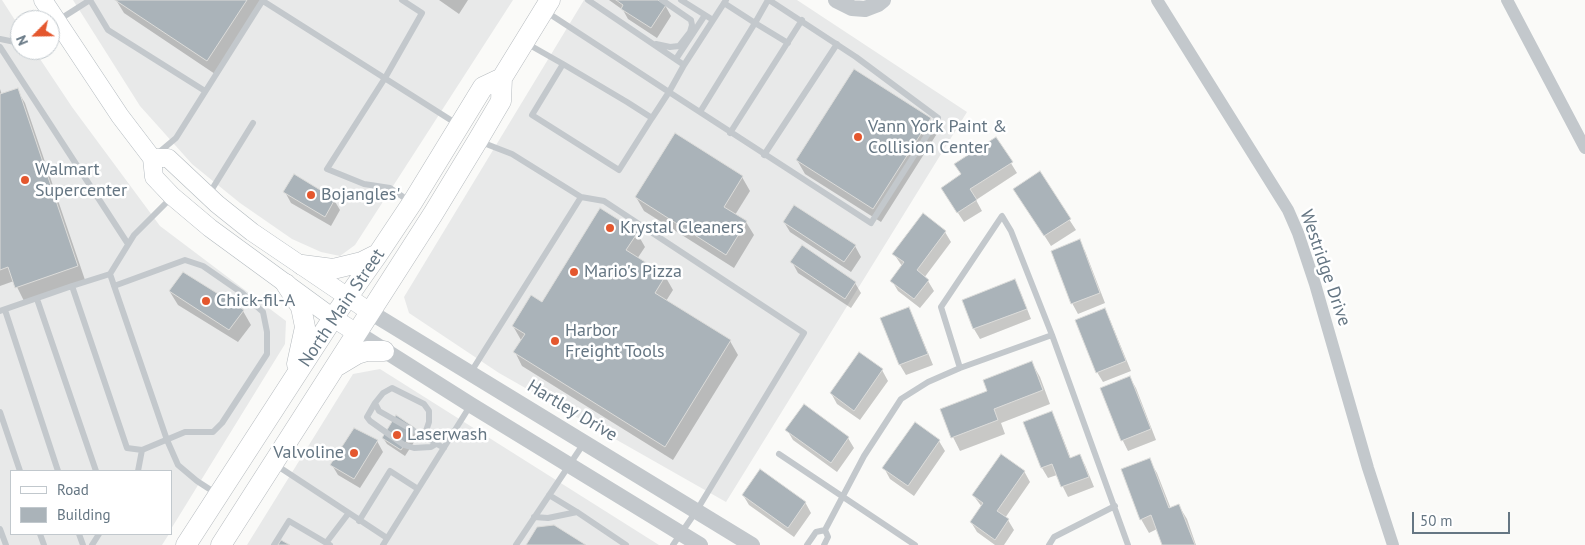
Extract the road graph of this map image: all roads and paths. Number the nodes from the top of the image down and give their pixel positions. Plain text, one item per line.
1 (90, 0) edge
2 (402, 0) edge
3 (588, 0) edge
4 (662, 0) edge
5 (681, 0) edge
6 (769, 0) edge
7 (883, 0) edge
8 (1157, 0) edge
9 (1507, 0) edge
10 (263, 1) edge
11 (725, 1) edge
12 (841, 3) edge
13 (547, 5) edge
14 (705, 15) junction
15 (60, 19) edge
16 (713, 20) junction
17 (802, 20) junction
18 (755, 23) junction
19 (60, 34) edge
20 (525, 42) junction
21 (650, 42) junction
22 (788, 44) junction
23 (837, 44) junction
24 (0, 47) edge
25 (676, 59) junction
26 (563, 64) junction
27 (684, 65) junction
28 (385, 78) junction
29 (502, 78) junction
30 (205, 91) junction
31 (669, 92) junction
32 (700, 112) junction
33 (652, 118) junction
34 (463, 121) junction
35 (253, 123) dead end
36 (730, 132) junction
37 (478, 140) junction
38 (1585, 148) edge
39 (764, 155) junction
40 (152, 158) junction
41 (208, 195) junction
42 (172, 196) junction
43 (581, 197) junction
44 (412, 202) junction
45 (128, 244) junction
46 (378, 254) junction
47 (302, 265) junction
48 (110, 274) junction
49 (286, 284) junction
50 (72, 286) junction
51 (114, 286) junction
52 (349, 297) junction
53 (37, 299) junction
54 (2, 311) edge
55 (370, 312) junction
56 (333, 318) junction
57 (357, 333) junction
58 (1052, 335) junction
59 (384, 351) junction
60 (335, 367) junction
61 (960, 368) junction
62 (470, 374) junction
63 (292, 380) junction
64 (375, 403) junction
65 (471, 405) junction
66 (0, 412) edge
67 (424, 437) junction
68 (167, 440) junction
69 (585, 442) junction
70 (436, 444) junction
71 (444, 448) junction
72 (142, 450) junction
73 (779, 454) dead end
74 (273, 463) junction
75 (569, 465) junction
76 (20, 470) edge
77 (58, 470) edge
78 (96, 470) edge
79 (138, 470) edge
80 (418, 489) junction
81 (218, 494) junction
82 (549, 495) junction
83 (843, 496) junction
84 (1115, 506) junction
85 (697, 510) junction
86 (577, 512) junction
87 (348, 514) junction
88 (534, 517) junction
89 (359, 521) junction
90 (0, 529) edge
91 (825, 530) junction
92 (387, 538) junction
93 (676, 539) edge
94 (328, 544) edge
95 (6, 545) edge
96 (186, 545) edge
97 (221, 545) edge
98 (274, 545) edge
99 (383, 545) edge
100 (516, 545) edge
101 (626, 545) edge
102 (700, 545) edge
103 (752, 545) edge
104 (807, 545) edge
105 (824, 545) edge
106 (915, 545) edge
107 (1049, 545) edge
108 (1128, 545) edge
109 (1394, 545) edge

1 - 15 lane
1 - 30 lane
2 - 28 lane
3 - 21 lane
4 - 21 lane
5 - 14 lane
6 - 17 lane
6 - 18 lane
7 - 12 street
8 - 109 street, Westridge Drive
9 - 38 street
10 - 28 lane
10 - 30 lane
11 - 16 lane
11 - 18 lane
13 - 20 main road, North Main Street
13 - 31 lane
14 - 16 lane
14 - 25 lane
16 - 27 lane
17 - 22 lane
17 - 23 lane
18 - 22 lane
18 - 32 lane
19 - 40 main road
20 - 26 lane
20 - 29 main road, North Main Street
21 - 25 lane
22 - 36 lane
23 - 39 lane
23 - 39 lane
24 - 45 lane
25 - 27 lane
26 - 33 lane
26 - 33 lane
27 - 31 lane
28 - 34 lane
28 - 44 lane
29 - 34 main road, North Main Street
29 - 37 main road, North Main Street
30 - 40 lane
31 - 32 lane
31 - 33 lane
32 - 36 lane
34 - 37 main road
34 - 44 main road, North Main Street
35 - 41 lane
36 - 39 lane
37 - 43 lane
37 - 55 main road, North Main Street
40 - 41 main road
40 - 42 main road
41 - 47 main road
42 - 45 lane
42 - 49 main road
43 - 62 lane
43 - 85 lane
44 - 46 main road, North Main Street
45 - 48 lane
46 - 47 main road
46 - 52 main road, North Main Street
47 - 52 main road
48 - 50 lane
48 - 51 lane
49 - 56 main road
49 - 63 main road
50 - 53 lane
50 - 72 lane
51 - 68 lane
51 - 68 lane
52 - 55 main road
52 - 56 main road, North Main Street
53 - 54 lane
53 - 78 lane
54 - 77 lane
55 - 57 main road, North Main Street
55 - 62 street, Hartley Drive
56 - 57 main road
56 - 63 main road, North Main Street
57 - 59 street
57 - 60 main road, North Main Street
58 - 61 lane
58 - 61 lane
58 - 84 lane
59 - 60 main road
59 - 65 street
60 - 74 main road, North Main Street
61 - 83 lane
62 - 69 street, Hartley Drive
63 - 81 main road, North Main Street
64 - 67 lane
64 - 67 lane
64 - 70 lane
65 - 71 lane
65 - 75 street
66 - 76 lane
67 - 70 lane
68 - 72 lane
68 - 81 lane
69 - 75 lane
69 - 85 street, Hartley Drive
70 - 71 lane
71 - 80 lane
72 - 79 lane
73 - 83 lane
74 - 87 lane
74 - 97 main road, North Main Street
75 - 82 lane
75 - 93 street
80 - 89 lane
80 - 92 lane
81 - 96 main road, North Main Street
82 - 86 lane
82 - 88 lane
83 - 91 lane
83 - 106 lane
84 - 107 lane
84 - 108 lane
85 - 93 lane
85 - 103 street, Hartley Drive
86 - 88 lane
86 - 101 lane
87 - 89 lane
87 - 94 lane
88 - 100 lane
89 - 92 lane
90 - 95 lane
91 - 104 lane
91 - 105 lane
92 - 99 lane
93 - 102 street
94 - 98 lane

